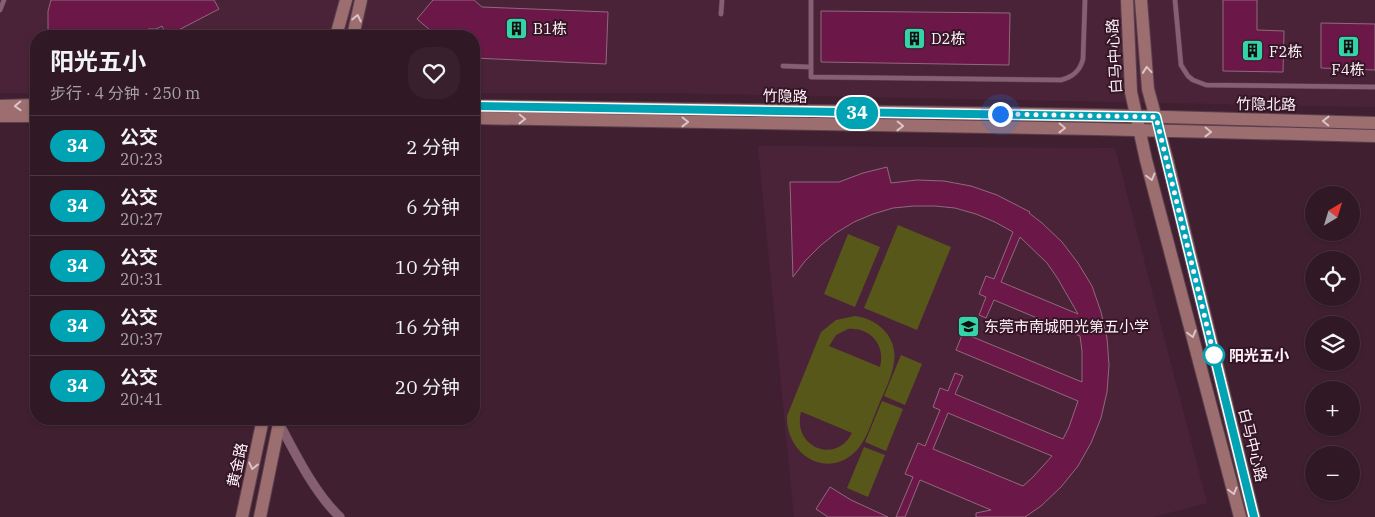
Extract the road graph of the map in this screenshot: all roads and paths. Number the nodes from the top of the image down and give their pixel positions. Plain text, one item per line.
1 (4, 0) edge
2 (346, 0) edge
3 (361, 0) edge
4 (722, 0) edge
5 (811, 0) edge
6 (1084, 0) edge
7 (1127, 0) edge
8 (1141, 0) edge
9 (1175, 0) edge
10 (0, 10) edge
11 (721, 14) dead end
12 (338, 30) edge
13 (354, 30) edge
14 (784, 66) dead end
15 (811, 67) junction
16 (1375, 87) edge
17 (30, 105) edge
18 (0, 106) edge
19 (480, 106) edge
20 (0, 116) edge
21 (30, 116) edge
22 (1136, 117) junction
23 (1156, 117) junction
24 (480, 118) edge
25 (1375, 123) edge
26 (1139, 130) junction
27 (1159, 130) junction
28 (1375, 136) edge
29 (262, 425) edge
30 (279, 425) edge
31 (282, 425) edge
32 (242, 517) edge
33 (260, 517) edge
34 (340, 517) edge
35 (1240, 517) edge
36 (1254, 517) edge

1 - 10 lane
2 - 12 street
13 -> 3 street
4 - 11 lane
5 - 15 lane
6 - 15 lane
7 - 22 street, 白马中心路
23 -> 8 street, 白马中心路
9 - 16 lane
14 - 15 lane
17 -> 18 street
19 - 22 street, 竹隐路
20 - 21 street
22 - 23 street, 竹隐路
22 - 26 street, 白马中心路
25 -> 23 street, 竹隐北路
23 - 27 street, 白马中心路
24 -> 26 street, 竹隐路
26 - 27 street, 竹隐路
26 -> 35 street, 白马中心路
27 -> 28 street, 竹隐北路
27 - 36 street, 白马中心路
29 -> 32 street, 黄金路
30 - 33 street
31 - 34 street

